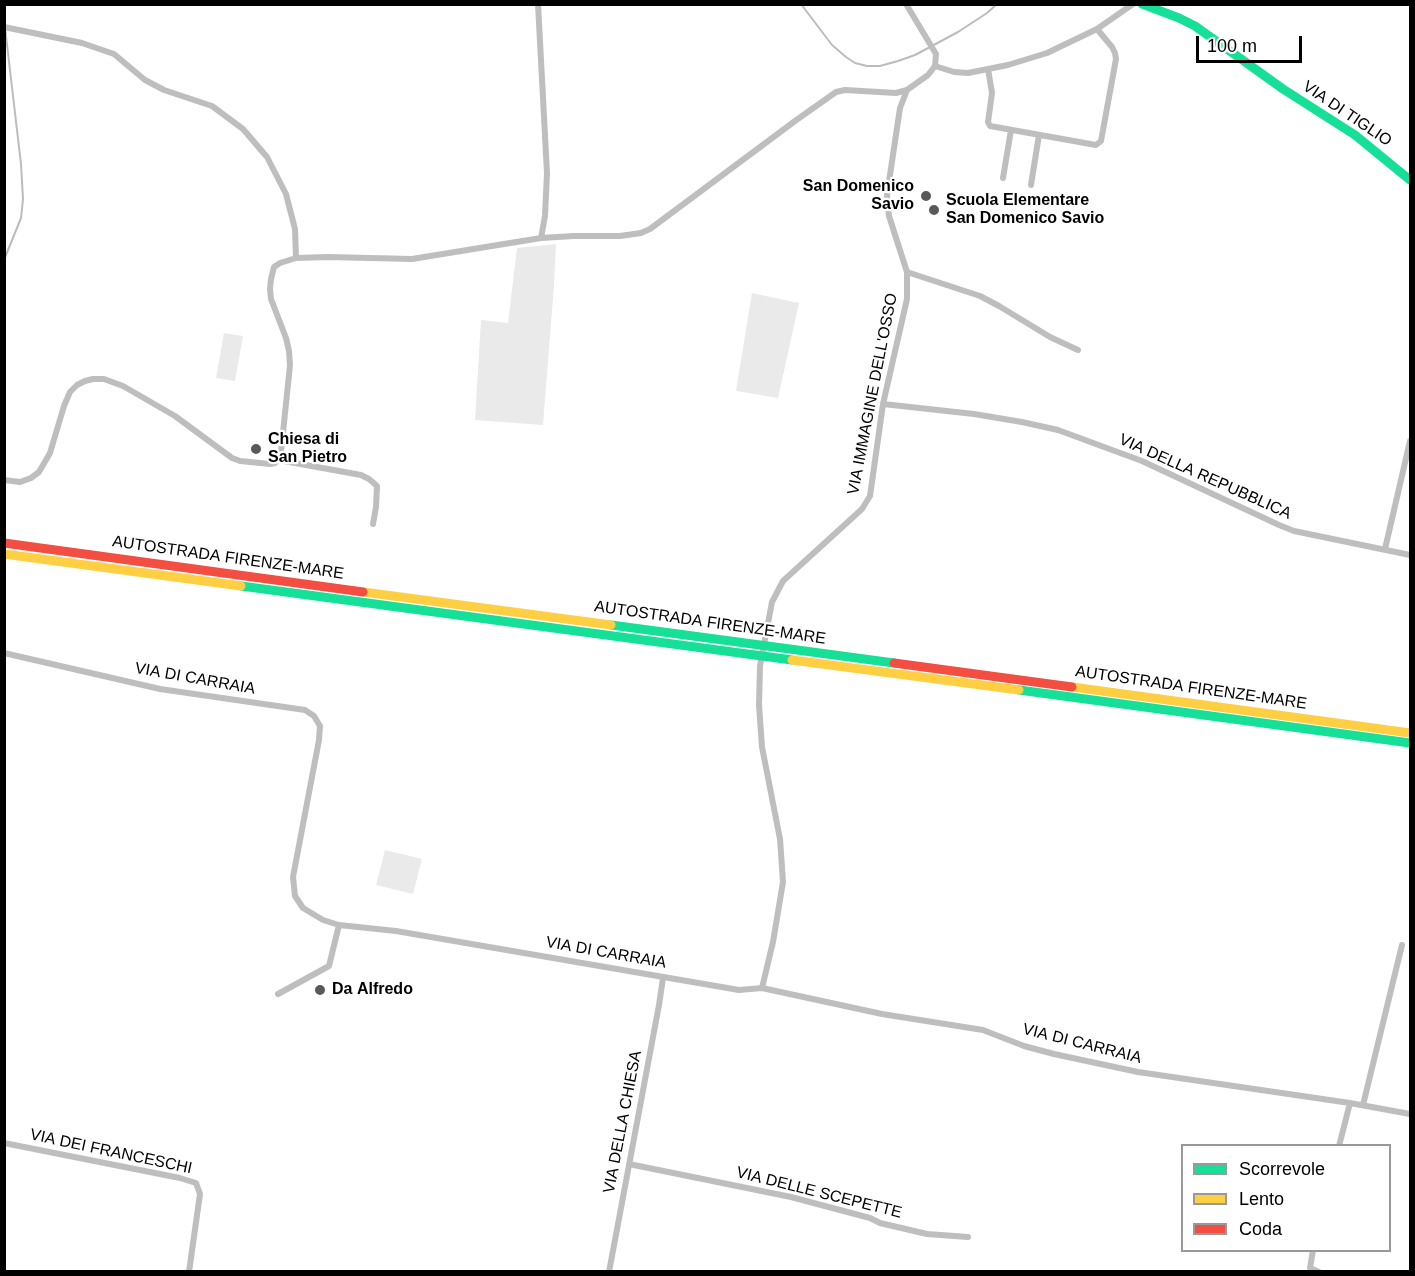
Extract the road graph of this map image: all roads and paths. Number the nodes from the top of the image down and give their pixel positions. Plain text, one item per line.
1 (538, 4) edge
2 (906, 4) edge
3 (1133, 4) edge
4 (1142, 4) edge
5 (4, 27) edge
6 (1097, 29) junction
7 (935, 66) junction
8 (988, 69) junction
9 (907, 90) junction
10 (1011, 130) junction
11 (1039, 135) junction
12 (1003, 178) dead end
13 (1410, 180) edge
14 (1031, 185) dead end
15 (541, 238) junction
16 (296, 258) junction
17 (907, 272) junction
18 (1078, 350) dead end
19 (884, 404) junction
20 (1410, 441) edge
21 (279, 459) junction
22 (4, 480) edge
23 (373, 524) dead end
24 (4, 543) edge
25 (1385, 549) junction
26 (4, 554) edge
27 (1410, 555) edge
28 (4, 653) edge
29 (1410, 733) edge
30 (1410, 743) edge
31 (339, 925) junction
32 (1402, 945) dead end
33 (663, 978) junction
34 (762, 988) junction
35 (278, 994) dead end
36 (1350, 1103) junction
37 (1363, 1105) junction
38 (1410, 1114) edge
39 (4, 1143) edge
40 (1340, 1144) edge
41 (629, 1164) junction
42 (968, 1237) dead end
43 (1313, 1252) edge
44 (189, 1272) edge
45 (609, 1272) edge
46 (1319, 1272) edge

1 - 15 street
2 - 7 street
3 - 6 street
4 - 13 main road, VIA DI TIGLIO
5 - 16 street
6 - 8 street
6 - 11 street
7 - 8 street
7 - 9 street
8 - 10 street
9 - 15 street
9 - 17 street, VIA IMMAGINE DELL'OSSO
10 - 11 street
10 - 12 street
11 - 14 street
15 - 16 street
16 - 21 street
17 - 18 street
17 - 19 street, VIA IMMAGINE DELL'OSSO
19 - 25 street, VIA DELLA REPUBBLICA
19 - 34 street, VIA IMMAGINE DELL'OSSO
20 - 25 street
21 - 22 street
21 - 23 street
24 - 29 main road, AUTOSTRADA FIRENZE-MARE
25 - 27 street, VIA DELLA REPUBBLICA
26 - 30 main road, AUTOSTRADA FIRENZE-MARE
28 - 31 street, VIA DI CARRAIA
31 - 33 street, VIA DI CARRAIA
31 - 35 street
32 - 37 street
33 - 34 street, VIA DI CARRAIA
33 - 41 street, VIA DELLA CHIESA
34 - 36 street, VIA DI CARRAIA
36 - 37 street, VIA DI CARRAIA
36 - 40 street
37 - 38 street, VIA DI CARRAIA
39 - 44 street, VIA DEI FRANCESCHI
41 - 42 street, VIA DELLE SCEPETTE
41 - 45 street, VIA DELLA CHIESA
43 - 46 street

